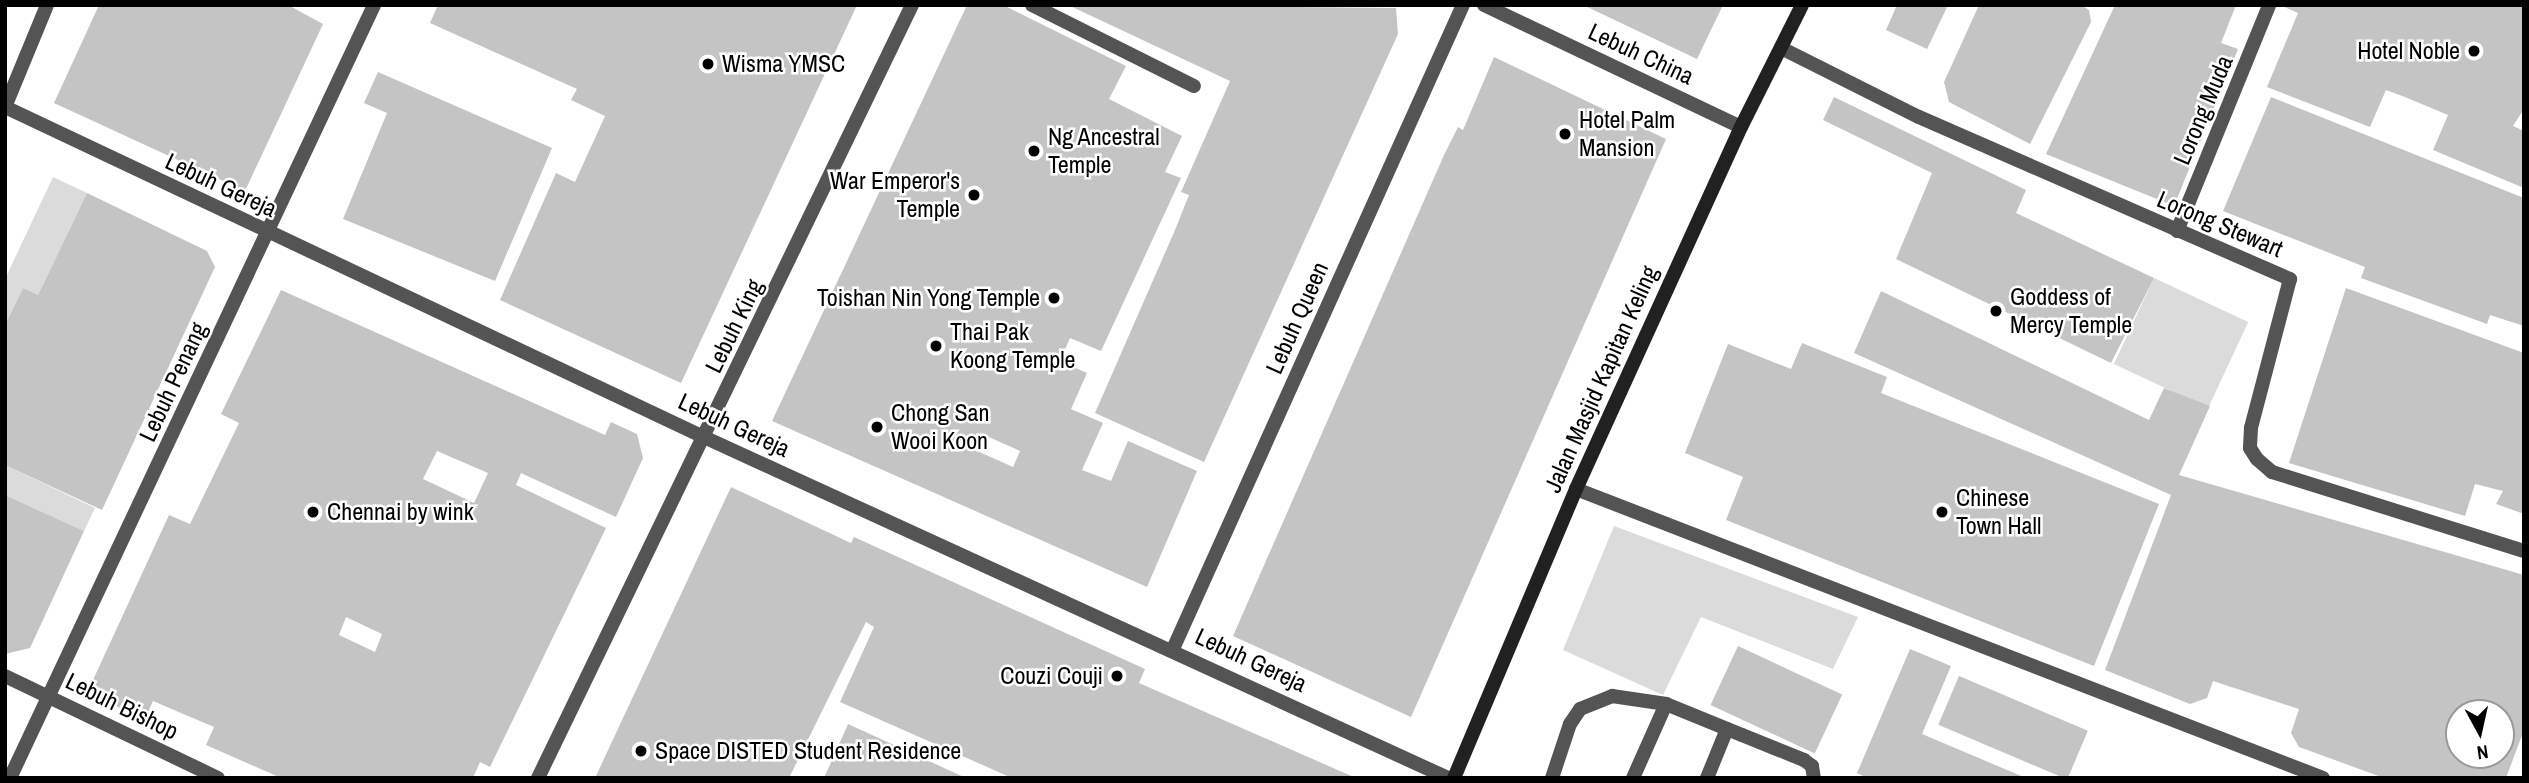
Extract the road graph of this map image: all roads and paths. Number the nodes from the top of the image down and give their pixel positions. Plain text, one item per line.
1 (47, 5) edge
2 (374, 5) edge
3 (912, 5) edge
4 (1031, 5) edge
5 (1462, 5) edge
6 (1484, 5) edge
7 (1802, 5) edge
8 (2269, 5) edge
9 (1781, 48) junction
10 (1194, 86) dead end
11 (5, 107) edge
12 (1741, 127) junction
13 (2177, 231) junction
14 (269, 233) junction
15 (706, 438) junction
16 (1576, 489) junction
17 (2524, 551) edge
18 (1173, 649) junction
19 (5, 676) edge
20 (50, 697) junction
21 (1666, 704) junction
22 (1727, 729) junction
23 (10, 778) edge
24 (218, 778) edge
25 (538, 778) edge
26 (1448, 778) edge
27 (1454, 778) edge
28 (1552, 778) edge
29 (1633, 778) edge
30 (1706, 778) edge
31 (1814, 778) edge
32 (2323, 778) edge

1 - 11 street
2 - 14 street, Lebuh Penang
3 - 15 street, Lebuh King
4 - 10 street
5 - 18 street, Lebuh Queen
6 - 12 street, Lebuh China
7 - 9 main road, Jalan Masjid Kapitan Keling
8 - 13 street, Lorong Muda
9 - 12 main road, Jalan Masjid Kapitan Keling
9 - 13 street, Lorong Stewart
11 - 14 street, Lebuh Gereja
12 - 16 main road, Jalan Masjid Kapitan Keling
13 - 17 street, Lorong Stewart
14 - 15 street, Lebuh Gereja
14 - 20 street, Lebuh Penang
15 - 18 street, Lebuh Gereja
15 - 25 street, Lebuh King
16 - 27 main road, Jalan Masjid Kapitan Keling
16 - 32 street
18 - 26 street, Lebuh Gereja
19 - 20 street, Lebuh Bishop
20 - 23 street, Lebuh Penang
20 - 24 street, Lebuh Bishop
21 - 22 street
21 - 28 street
21 - 29 street
22 - 30 street
22 - 31 street

